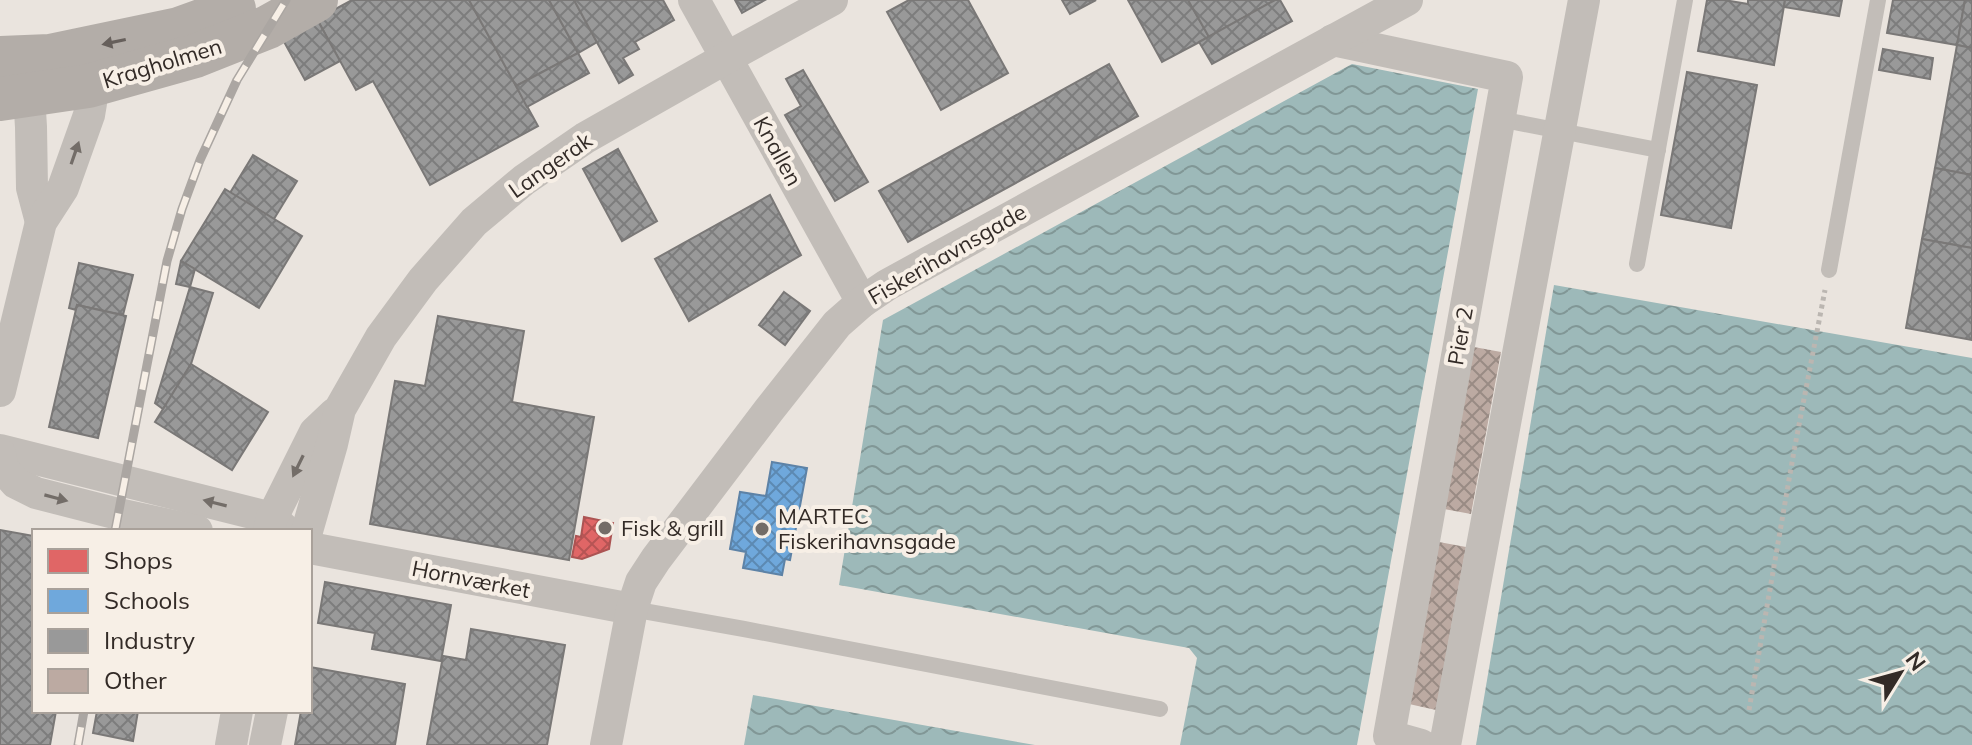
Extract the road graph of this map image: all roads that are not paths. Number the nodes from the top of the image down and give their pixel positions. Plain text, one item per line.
1 (259, 0) edge
2 (316, 0) edge
3 (694, 0) edge
4 (832, 0) edge
5 (1407, 0) edge
6 (1584, 0) edge
7 (1685, 0) edge
8 (1878, 0) edge
9 (1333, 40) junction
10 (50, 56) junction
11 (0, 58) edge
12 (726, 58) junction
13 (88, 86) junction
14 (14, 97) edge
15 (1499, 119) junction
16 (1560, 130) junction
17 (1658, 150) junction
18 (41, 222) junction
19 (1637, 264) dead end
20 (1829, 270) road end
21 (862, 302) junction
22 (0, 391) edge
23 (340, 409) junction
24 (0, 452) edge
25 (276, 527) edge
26 (188, 529) edge
27 (308, 529) edge
28 (312, 548) edge
29 (632, 609) junction
30 (1160, 709) dead end
31 (237, 713) edge
32 (272, 713) edge
33 (231, 745) edge
34 (265, 745) edge
35 (606, 745) edge
36 (1421, 745) edge
37 (1445, 745) edge

1 -> 10 street, Kragholmen
2 - 13 street, Kragholmen
3 - 12 street, Knallen
4 - 12 street, Langerak
5 - 9 street, Fiskerihavnsgade
6 - 16 street
7 - 17 lane
8 - 20 lane
9 - 15 street, Pier 2
9 - 21 street, Fiskerihavnsgade
10 - 11 street, Kragholmen
10 - 13 street
10 - 14 street
12 - 21 street, Knallen
12 - 23 street, Langerak
13 - 14 street, Kragholmen
18 -> 13 street
14 - 18 street
15 - 16 lane
15 - 36 street, Pier 2
16 - 17 lane
16 - 37 street
17 - 19 lane
18 - 22 street
21 - 29 street, Fiskerihavnsgade
23 -> 25 street, Langerak
23 - 27 street, Langerak
25 -> 24 street
24 -> 26 street
28 - 29 street, Hornværket
29 - 30 lane
29 - 35 street, Fiskerihavnsgade
31 - 33 street
32 - 34 street

